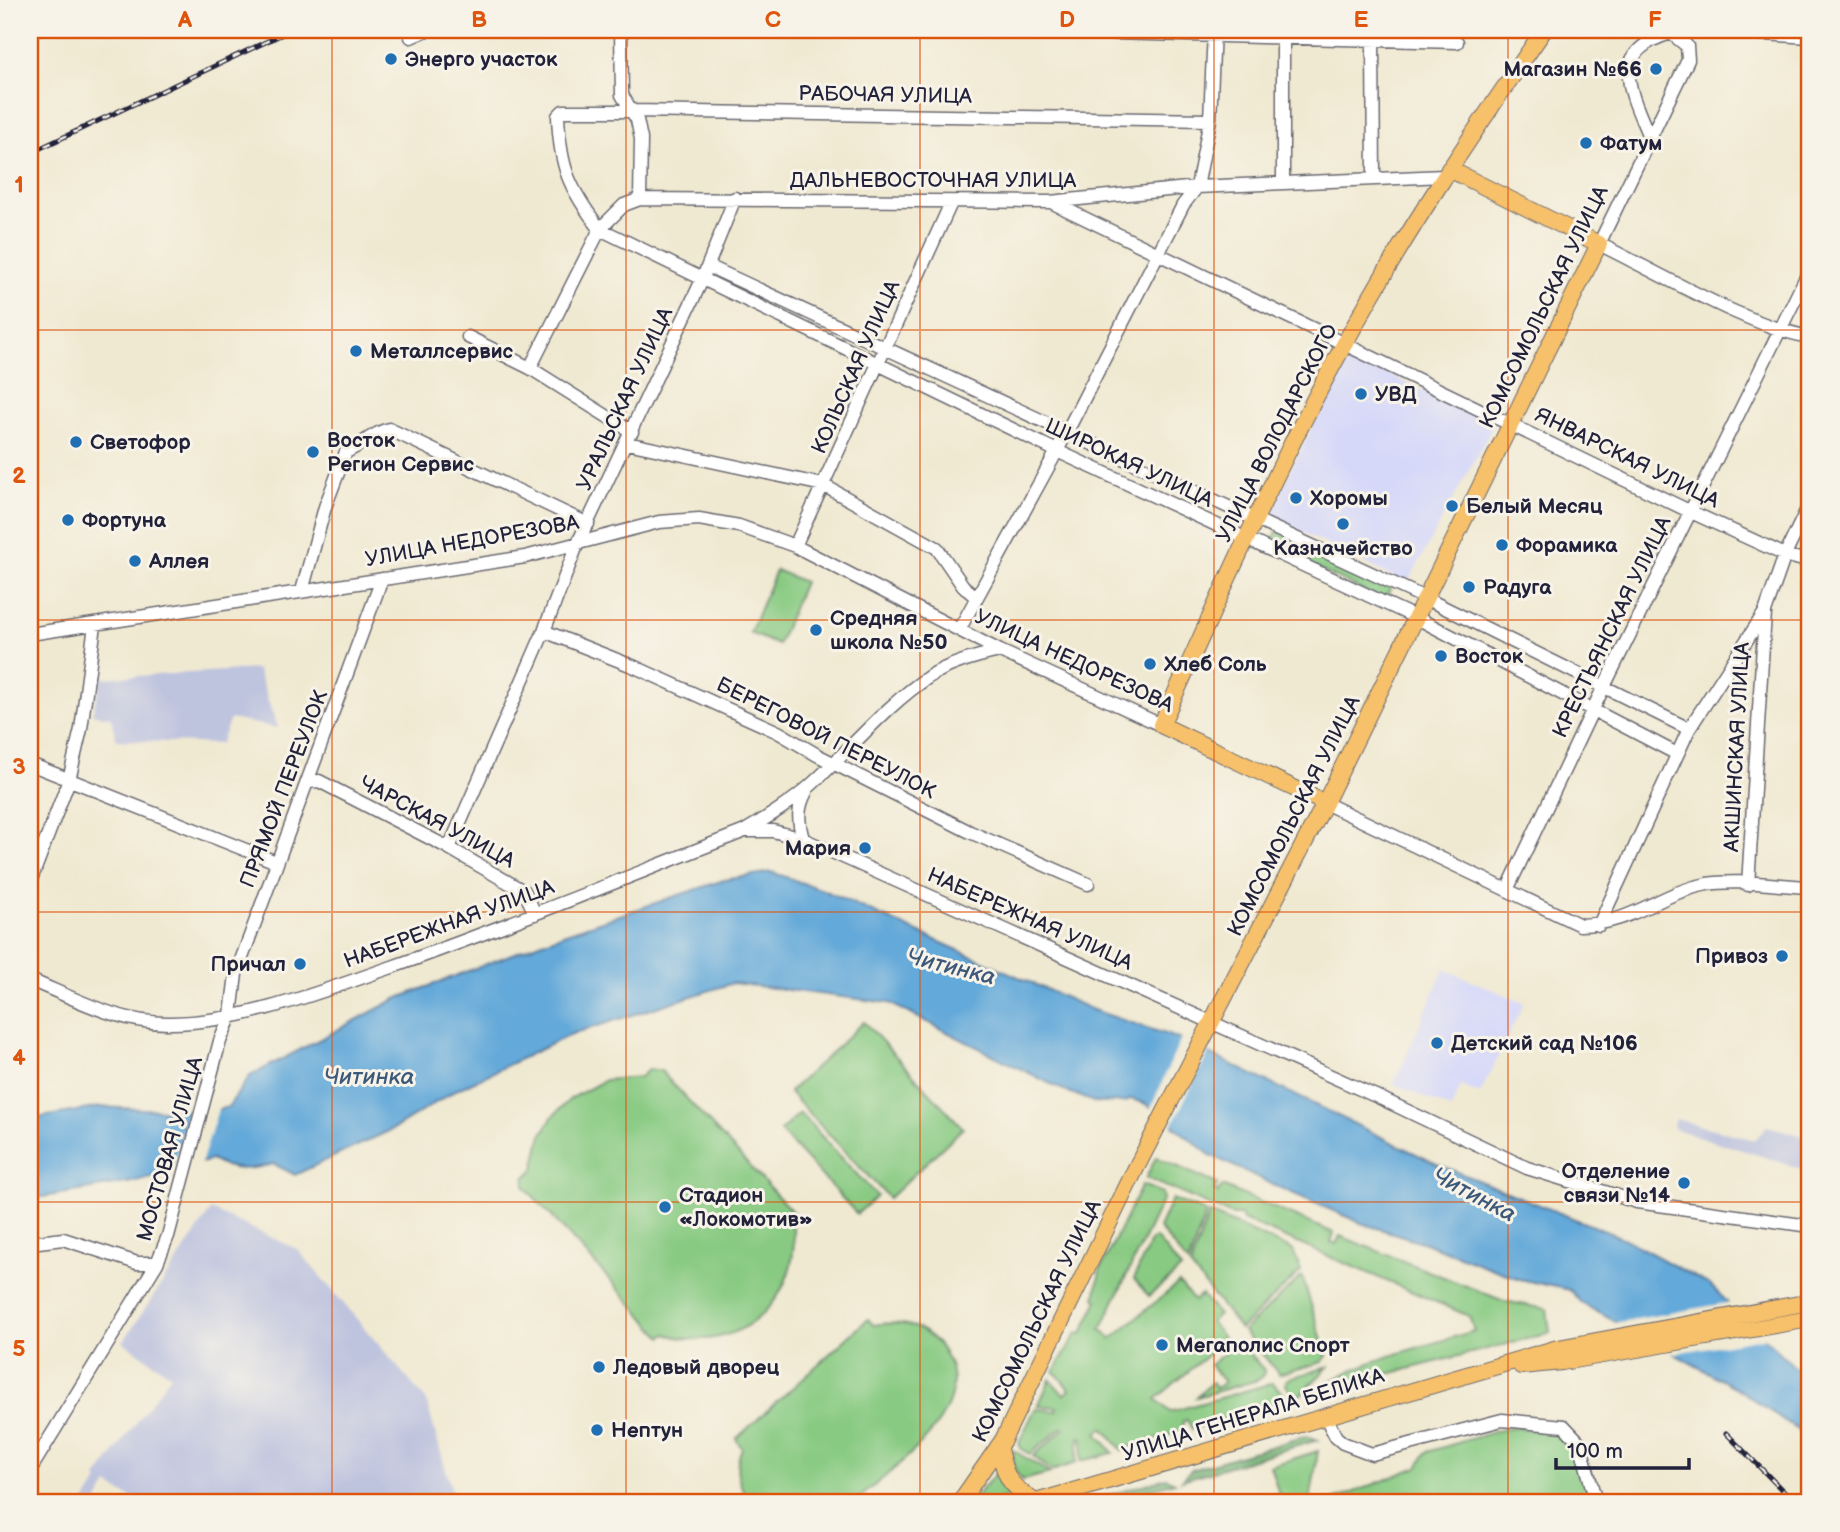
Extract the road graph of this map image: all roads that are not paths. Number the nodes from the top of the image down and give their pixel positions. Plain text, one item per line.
1 (427, 30) edge
2 (621, 30) edge
3 (835, 30) edge
4 (947, 30) edge
5 (995, 30) edge
6 (1036, 30) edge
7 (1432, 30) edge
8 (1543, 30) edge
9 (1131, 31) edge
10 (1746, 33) dead end
11 (1214, 34) edge
12 (411, 37) dead end
13 (1810, 37) edge
14 (1283, 39) junction
15 (1373, 42) junction
16 (1423, 42) junction
17 (1457, 42) dead end
18 (632, 111) junction
19 (1210, 120) junction
20 (1650, 139) junction
21 (1447, 173) junction
22 (1374, 178) junction
23 (1283, 183) junction
24 (1197, 187) junction
25 (735, 198) junction
26 (640, 199) junction
27 (1050, 202) junction
28 (951, 204) junction
29 (600, 229) junction
30 (1599, 244) junction
31 (1157, 255) junction
32 (708, 266) junction
33 (1810, 269) edge
34 (702, 280) junction
35 (1782, 329) junction
36 (468, 337) dead end
37 (1810, 337) edge
38 (1345, 343) junction
39 (885, 350) junction
40 (878, 364) junction
41 (530, 368) junction
42 (1511, 422) junction
43 (1066, 432) junction
44 (629, 437) junction
45 (1056, 451) junction
46 (823, 485) junction
47 (1810, 503) edge
48 (1689, 511) junction
49 (1255, 520) junction
50 (588, 524) junction
51 (1247, 539) junction
52 (577, 545) junction
53 (795, 546) junction
54 (1785, 555) junction
55 (1810, 562) edge
56 (382, 579) junction
57 (302, 591) junction
58 (975, 597) junction
59 (1427, 598) junction
60 (1765, 612) junction
61 (1417, 618) junction
62 (94, 625) junction
63 (959, 630) junction
64 (544, 631) junction
65 (30, 634) edge
66 (1000, 651) junction
67 (1605, 685) junction
68 (1593, 709) junction
69 (1161, 725) junction
70 (1689, 729) junction
71 (1677, 754) junction
72 (834, 763) junction
73 (30, 764) edge
74 (69, 780) junction
75 (309, 782) junction
76 (810, 786) junction
77 (1325, 803) junction
78 (745, 831) junction
79 (803, 839) junction
80 (449, 848) junction
81 (276, 862) junction
82 (30, 882) edge
83 (1087, 884) dead end
84 (1748, 885) junction
85 (1810, 887) edge
86 (1507, 890) junction
87 (535, 914) junction
88 (1599, 925) junction
89 (30, 980) edge
90 (231, 1015) junction
91 (1209, 1028) junction
92 (1810, 1226) edge
93 (30, 1243) edge
94 (157, 1263) junction
95 (1810, 1303) edge
96 (1810, 1319) edge
97 (1560, 1355) junction
98 (1325, 1416) junction
99 (999, 1449) junction
100 (30, 1470) edge
101 (960, 1502) edge
102 (1035, 1502) edge
103 (1595, 1502) edge

1 - 12 street
2 - 18 street
3 - 4 street
5 - 6 street
6 - 9 street
7 - 16 street
8 - 21 main road, УЛИЦА ВОЛОДАРСКОГО
9 - 11 street
10 - 13 street
11 - 14 street
11 - 19 street
14 - 15 street
14 - 23 street
15 - 16 street
15 - 22 street
16 - 17 street
18 - 19 street, РАБОЧАЯ УЛИЦА
18 - 26 street
18 - 29 street, РАБОЧАЯ УЛИЦА
19 - 24 street
20 - 20 street, КОМСОМОЛЬСКАЯ УЛИЦА
20 - 30 street, КОМСОМОЛЬСКАЯ УЛИЦА
21 - 22 street, ДАЛЬНЕВОСТОЧНАЯ УЛИЦА
21 - 30 main road
21 - 38 main road, УЛИЦА ВОЛОДАРСКОГО
22 - 23 street, ДАЛЬНЕВОСТОЧНАЯ УЛИЦА
23 - 24 street, ДАЛЬНЕВОСТОЧНАЯ УЛИЦА
24 - 27 street, ДАЛЬНЕВОСТОЧНАЯ УЛИЦА
24 - 31 street
25 - 26 street, ДАЛЬНЕВОСТОЧНАЯ УЛИЦА
25 - 28 street, ДАЛЬНЕВОСТОЧНАЯ УЛИЦА
25 - 32 street, УРАЛЬСКАЯ УЛИЦА
26 - 29 street
27 - 28 street, ДАЛЬНЕВОСТОЧНАЯ УЛИЦА
27 - 31 street, ЯНВАРСКАЯ УЛИЦА
28 - 39 street, КОЛЬСКАЯ УЛИЦА
29 - 34 street, ШИРОКАЯ УЛИЦА
29 - 41 street
30 - 35 street
30 - 42 main road, КОМСОМОЛЬСКАЯ УЛИЦА
31 - 38 street, ЯНВАРСКАЯ УЛИЦА
31 - 43 street
32 - 34 street, УРАЛЬСКАЯ УЛИЦА
32 - 39 street, ШИРОКАЯ УЛИЦА
33 - 35 street, КРЕСТЬЯНСКАЯ УЛИЦА
34 - 40 street, ШИРОКАЯ УЛИЦА
34 - 44 street, УРАЛЬСКАЯ УЛИЦА
35 - 37 street
35 - 48 street, КРЕСТЬЯНСКАЯ УЛИЦА
36 - 41 street
38 - 42 street, ЯНВАРСКАЯ УЛИЦА
38 - 49 main road, УЛИЦА ВОЛОДАРСКОГО
39 - 40 street, КОЛЬСКАЯ УЛИЦА
39 - 43 street, ШИРОКАЯ УЛИЦА
40 - 45 street, ШИРОКАЯ УЛИЦА
40 - 46 street, КОЛЬСКАЯ УЛИЦА
41 - 44 street
42 - 48 street, ЯНВАРСКАЯ УЛИЦА
42 - 59 main road, КОМСОМОЛЬСКАЯ УЛИЦА
43 - 45 street
43 - 49 street, ШИРОКАЯ УЛИЦА
44 - 46 street
44 - 50 street, УРАЛЬСКАЯ УЛИЦА
45 - 51 street, ШИРОКАЯ УЛИЦА
45 - 58 street
46 - 53 street, КОЛЬСКАЯ УЛИЦА
46 - 58 street
47 - 54 street
48 - 54 street, ЯНВАРСКАЯ УЛИЦА
48 - 67 street, КРЕСТЬЯНСКАЯ УЛИЦА
49 - 51 main road, УЛИЦА ВОЛОДАРСКОГО
49 - 59 street, ШИРОКАЯ УЛИЦА
50 - 52 street, УРАЛЬСКАЯ УЛИЦА
50 - 57 street
51 - 61 street, ШИРОКАЯ УЛИЦА
51 - 69 main road, УЛИЦА ВОЛОДАРСКОГО
52 - 53 street, УЛИЦА НЕДОРЕЗОВА
52 - 56 street, УЛИЦА НЕДОРЕЗОВА
52 - 64 street, УРАЛЬСКАЯ УЛИЦА
53 - 63 street, УЛИЦА НЕДОРЕЗОВА
54 - 55 street, ЯНВАРСКАЯ УЛИЦА
54 - 60 street
56 - 57 street, УЛИЦА НЕДОРЕЗОВА
56 - 75 street, ПРЯМОЙ ПЕРЕУЛОК
57 - 62 street, УЛИЦА НЕДОРЕЗОВА
58 - 63 street
59 - 61 main road, КОМСОМОЛЬСКАЯ УЛИЦА
59 - 67 street, ШИРОКАЯ УЛИЦА
60 - 70 street
60 - 84 street, АКШИНСКАЯ УЛИЦА
61 - 68 street, ШИРОКАЯ УЛИЦА
61 - 77 main road, КОМСОМОЛЬСКАЯ УЛИЦА
62 - 65 street, УЛИЦА НЕДОРЕЗОВА
62 - 74 street
63 - 66 street, УЛИЦА НЕДОРЕЗОВА
64 - 72 street, БЕРЕГОВОЙ ПЕРЕУЛОК
64 - 80 street, УРАЛЬСКАЯ УЛИЦА
66 - 69 street, УЛИЦА НЕДОРЕЗОВА
66 - 72 street
67 - 68 street, КРЕСТЬЯНСКАЯ УЛИЦА
67 - 70 street, ШИРОКАЯ УЛИЦА
68 - 71 street, ШИРОКАЯ УЛИЦА
68 - 86 street, КРЕСТЬЯНСКАЯ УЛИЦА
69 - 77 main road, УЛИЦА НЕДОРЕЗОВА
70 - 71 street
71 - 88 street
72 - 76 street
72 - 83 street, БЕРЕГОВОЙ ПЕРЕУЛОК
73 - 74 street
74 - 81 street
74 - 82 street
75 - 80 street, ЧАРСКАЯ УЛИЦА
75 - 81 street, ПРЯМОЙ ПЕРЕУЛОК
76 - 78 street
76 - 79 street
77 - 86 street, УЛИЦА НЕДОРЕЗОВА
77 - 91 main road, КОМСОМОЛЬСКАЯ УЛИЦА
78 - 79 street, НАБЕРЕЖНАЯ УЛИЦА
78 - 87 street, НАБЕРЕЖНАЯ УЛИЦА
79 - 91 street, НАБЕРЕЖНАЯ УЛИЦА
80 - 87 street, ЧАРСКАЯ УЛИЦА
81 - 90 street, ПРЯМОЙ ПЕРЕУЛОК
84 - 85 street, УЛИЦА НЕДОРЕЗОВА
84 - 88 street, УЛИЦА НЕДОРЕЗОВА
86 - 88 street, УЛИЦА НЕДОРЕЗОВА
87 - 90 street, НАБЕРЕЖНАЯ УЛИЦА
89 - 90 street, НАБЕРЕЖНАЯ УЛИЦА
90 - 94 street, МОСТОВАЯ УЛИЦА
91 - 92 street, НАБЕРЕЖНАЯ УЛИЦА
91 - 99 main road, КОМСОМОЛЬСКАЯ УЛИЦА
93 - 94 street
94 - 100 street, МОСТОВАЯ УЛИЦА
95 - 97 main road, УЛИЦА ГЕНЕРАЛА БЕЛИКА
96 - 97 main road, УЛИЦА ГЕНЕРАЛА БЕЛИКА
97 - 98 main road, УЛИЦА ГЕНЕРАЛА БЕЛИКА
98 - 102 main road, УЛИЦА ГЕНЕРАЛА БЕЛИКА
98 - 103 street
99 - 101 main road, КОМСОМОЛЬСКАЯ УЛИЦА
99 - 102 main road

